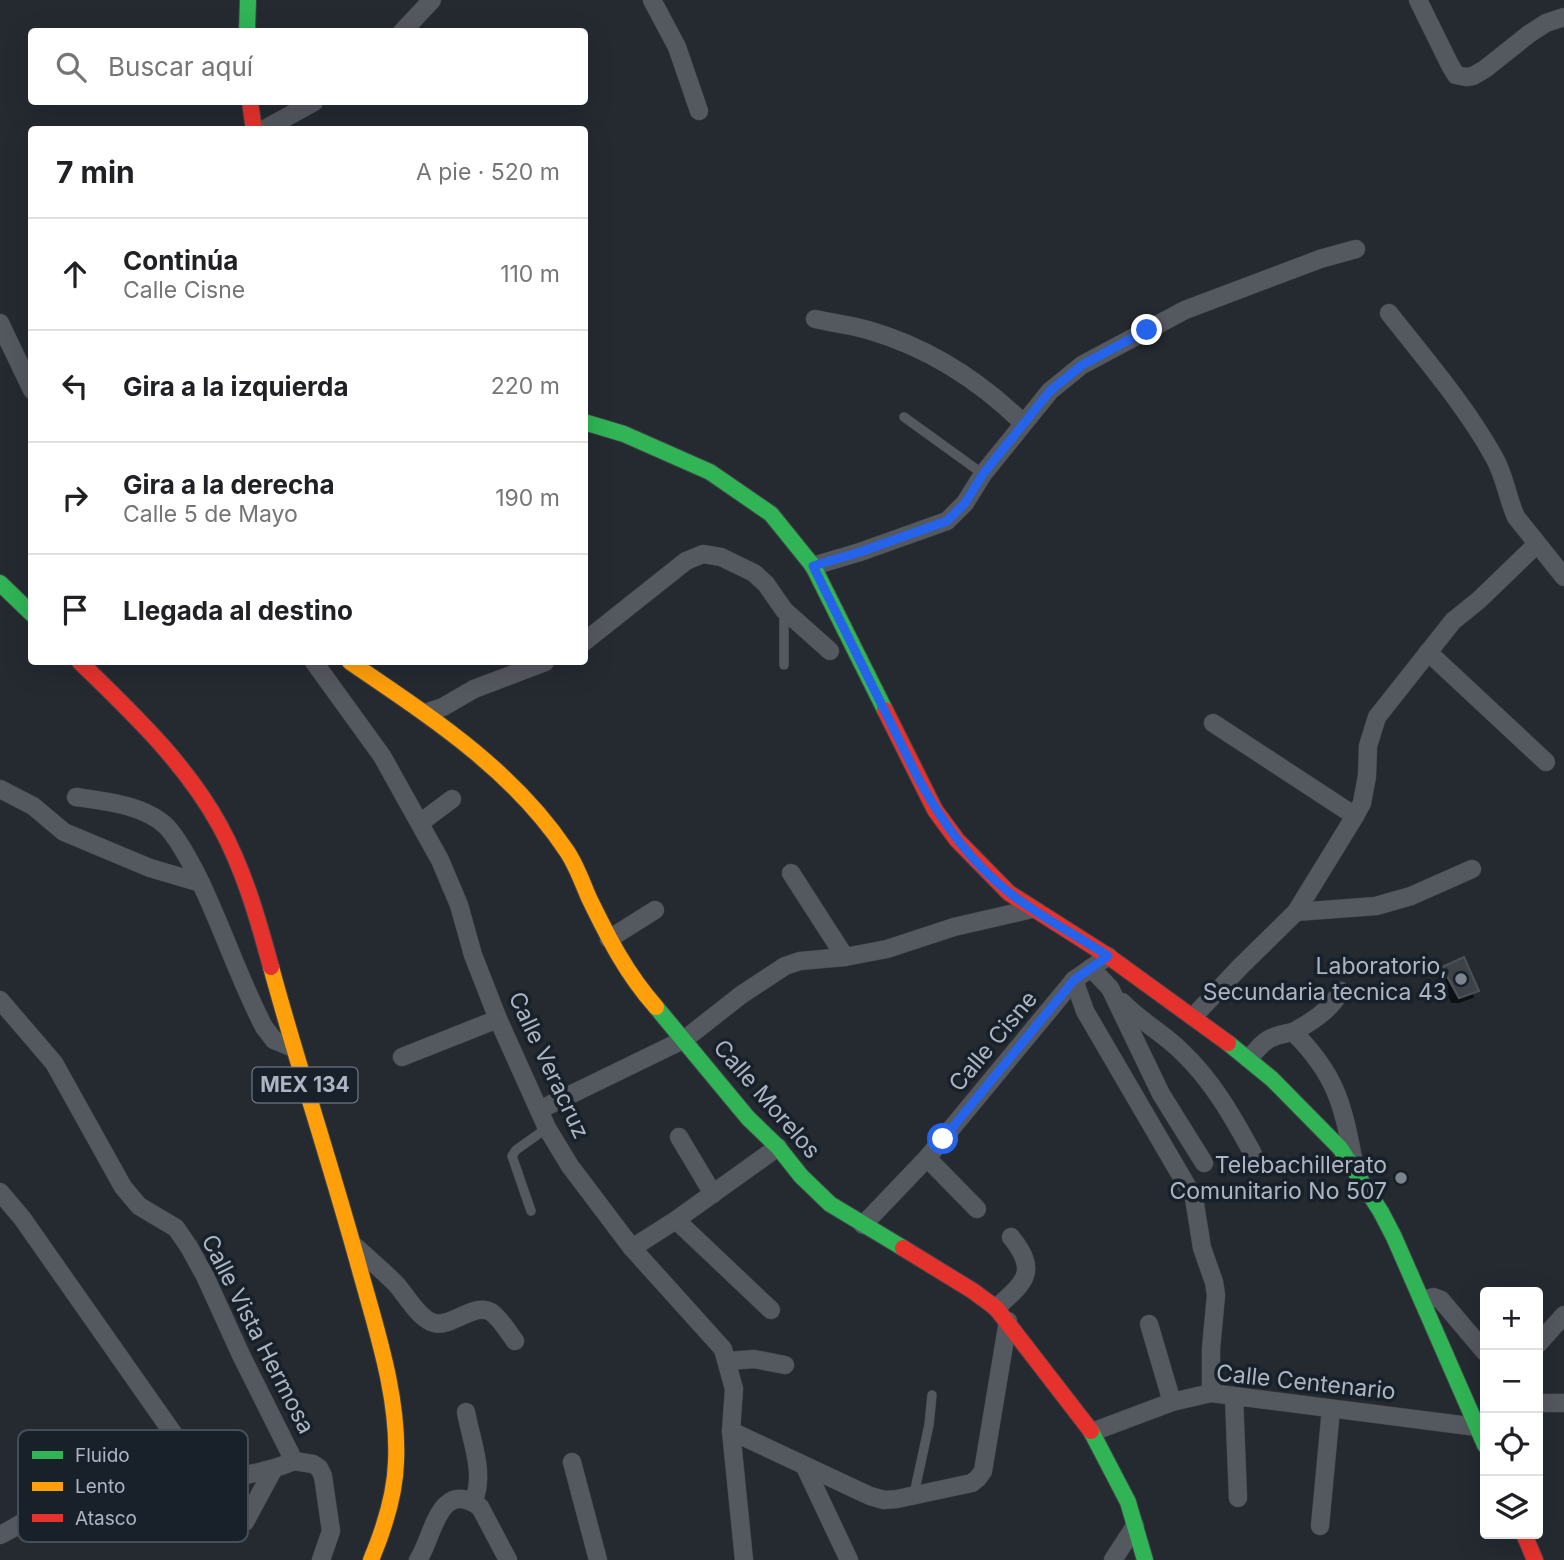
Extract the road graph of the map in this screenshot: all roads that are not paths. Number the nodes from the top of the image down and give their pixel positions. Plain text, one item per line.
1 (248, 0) edge
2 (432, 0) edge
3 (652, 0) edge
4 (1418, 0) edge
5 (1564, 17) edge
6 (247, 28) edge
7 (406, 28) edge
8 (250, 105) edge
9 (309, 105) edge
10 (699, 110) dead end
11 (253, 126) edge
12 (270, 126) edge
13 (1356, 249) dead end
14 (1389, 313) dead end
15 (816, 319) dead end
16 (0, 323) edge
17 (28, 382) edge
18 (904, 417) dead end
19 (1023, 423) junction
20 (591, 426) edge
21 (983, 474) junction
22 (1537, 544) junction
23 (813, 566) junction
24 (1564, 577) edge
25 (0, 583) edge
26 (28, 610) edge
27 (785, 610) junction
28 (588, 639) edge
29 (830, 651) dead end
30 (1428, 652) junction
31 (83, 665) edge
32 (316, 665) edge
33 (353, 665) edge
34 (537, 665) edge
35 (784, 665) dead end
36 (425, 713) junction
37 (1213, 723) dead end
38 (1546, 762) dead end
39 (0, 789) edge
40 (76, 797) dead end
41 (452, 799) dead end
42 (1354, 816) junction
43 (420, 822) junction
44 (1472, 869) dead end
45 (791, 873) dead end
46 (201, 883) junction
47 (1032, 909) junction
48 (655, 910) dead end
49 (1296, 912) junction
50 (609, 939) junction
51 (1108, 956) junction
52 (845, 957) junction
53 (1091, 968) junction
54 (1074, 980) junction
55 (1110, 988) junction
56 (1341, 991) dead end
57 (0, 1000) edge
58 (1193, 1017) junction
59 (498, 1019) junction
60 (1293, 1032) junction
61 (685, 1039) junction
62 (293, 1048) junction
63 (402, 1058) dead end
64 (1249, 1059) junction
65 (539, 1110) junction
66 (547, 1128) junction
67 (679, 1137) dead end
68 (778, 1147) junction
69 (1253, 1154) dead end
70 (927, 1158) junction
71 (1204, 1163) dead end
72 (1356, 1171) junction
73 (0, 1192) edge
74 (713, 1194) junction
75 (977, 1209) dead end
76 (531, 1211) dead end
77 (676, 1220) junction
78 (863, 1225) junction
79 (1011, 1237) dead end
80 (354, 1244) junction
81 (632, 1248) junction
82 (1423, 1300) junction
83 (771, 1310) dead end
84 (1002, 1314) junction
85 (1564, 1315) edge
86 (1149, 1324) dead end
87 (1543, 1338) edge
88 (516, 1342) dead end
89 (1483, 1350) edge
90 (728, 1361) junction
91 (785, 1365) dead end
92 (1211, 1393) junction
93 (932, 1395) dead end
94 (1234, 1396) junction
95 (1172, 1402) junction
96 (1543, 1403) edge
97 (1564, 1403) edge
98 (1331, 1409) junction
99 (466, 1412) dead end
100 (1477, 1427) junction
101 (171, 1430) edge
102 (731, 1430) junction
103 (1092, 1432) junction
104 (1480, 1434) edge
105 (294, 1461) junction
106 (572, 1462) dead end
107 (805, 1467) junction
108 (273, 1470) junction
109 (248, 1473) edge
110 (914, 1494) junction
111 (1238, 1498) dead end
112 (473, 1502) junction
113 (248, 1516) edge
114 (1135, 1526) junction
115 (1320, 1526) dead end
116 (18, 1527) edge
117 (0, 1535) edge
118 (1526, 1539) edge
119 (321, 1560) edge
120 (371, 1560) edge
121 (418, 1560) edge
122 (508, 1560) edge
123 (598, 1560) edge
124 (744, 1560) edge
125 (849, 1560) edge
126 (1112, 1560) edge
127 (1145, 1560) edge
128 (1535, 1560) edge

1 - 6 main road
2 - 7 street
3 - 10 street
4 - 5 street
8 - 11 main road
9 - 12 street
13 - 19 street
14 - 22 street
15 - 19 street
16 - 17 street
18 - 21 lane
19 - 21 street
20 - 23 main road
21 - 23 street
22 - 24 street
22 - 30 street
23 - 47 main road
25 - 26 main road
27 - 28 street
27 - 29 street
27 - 35 lane
30 - 38 street
30 - 42 street
31 - 62 main road, MEX 134
32 - 43 street, Calle Veracruz
33 - 36 main road, Calle Morelos
34 - 36 street
36 - 50 main road, Calle Morelos
37 - 42 street
39 - 46 street
40 - 46 street
41 - 43 street
42 - 49 street
43 - 59 street, Calle Veracruz
44 - 49 street
45 - 52 street
46 - 62 street
47 - 51 main road
47 - 52 street
48 - 50 street
49 - 58 street
50 - 61 main road, Calle Morelos
51 - 53 street, Calle Cisne
51 - 58 main road
52 - 61 street
53 - 54 street, Calle Cisne
53 - 55 street
54 - 70 street, Calle Cisne
54 - 92 street
55 - 69 street
55 - 71 street
56 - 60 street
57 - 105 street, Calle Vista Hermosa
58 - 64 main road
59 - 63 street
59 - 65 street, Calle Veracruz
60 - 64 street
60 - 72 street
61 - 65 street
61 - 68 main road, Calle Morelos
62 - 80 main road, MEX 134
64 - 72 main road
65 - 66 street, Calle Veracruz
66 - 76 lane
66 - 81 street, Calle Veracruz
67 - 74 street
68 - 74 street
68 - 78 main road, Calle Morelos
70 - 75 street
70 - 78 street, Calle Cisne
72 - 82 main road
73 - 101 street
74 - 77 street
77 - 81 street
77 - 83 street
78 - 84 main road, Calle Morelos
79 - 84 street
80 - 88 street
80 - 120 main road, MEX 134
81 - 90 street, Calle Veracruz
82 - 89 street
82 - 100 main road
84 - 103 main road, Calle Morelos
84 - 110 street
85 - 87 street
86 - 95 street
90 - 91 street
90 - 102 street, Calle Veracruz
92 - 94 street, Calle Centenario
92 - 95 street, Calle Centenario
93 - 110 lane
94 - 98 street, Calle Centenario
94 - 111 street
95 - 103 street, Calle Centenario
96 - 97 street
98 - 100 street, Calle Centenario
98 - 115 street
99 - 112 street
100 - 104 main road
102 - 107 street
102 - 124 street, Calle Veracruz
103 - 114 main road, Calle Morelos
105 - 108 street
105 - 119 street
106 - 123 street
107 - 110 street
107 - 125 street
108 - 109 street
108 - 113 street
112 - 121 street
112 - 122 street
114 - 126 street
114 - 127 main road, Calle Morelos
116 - 117 street
118 - 128 main road

